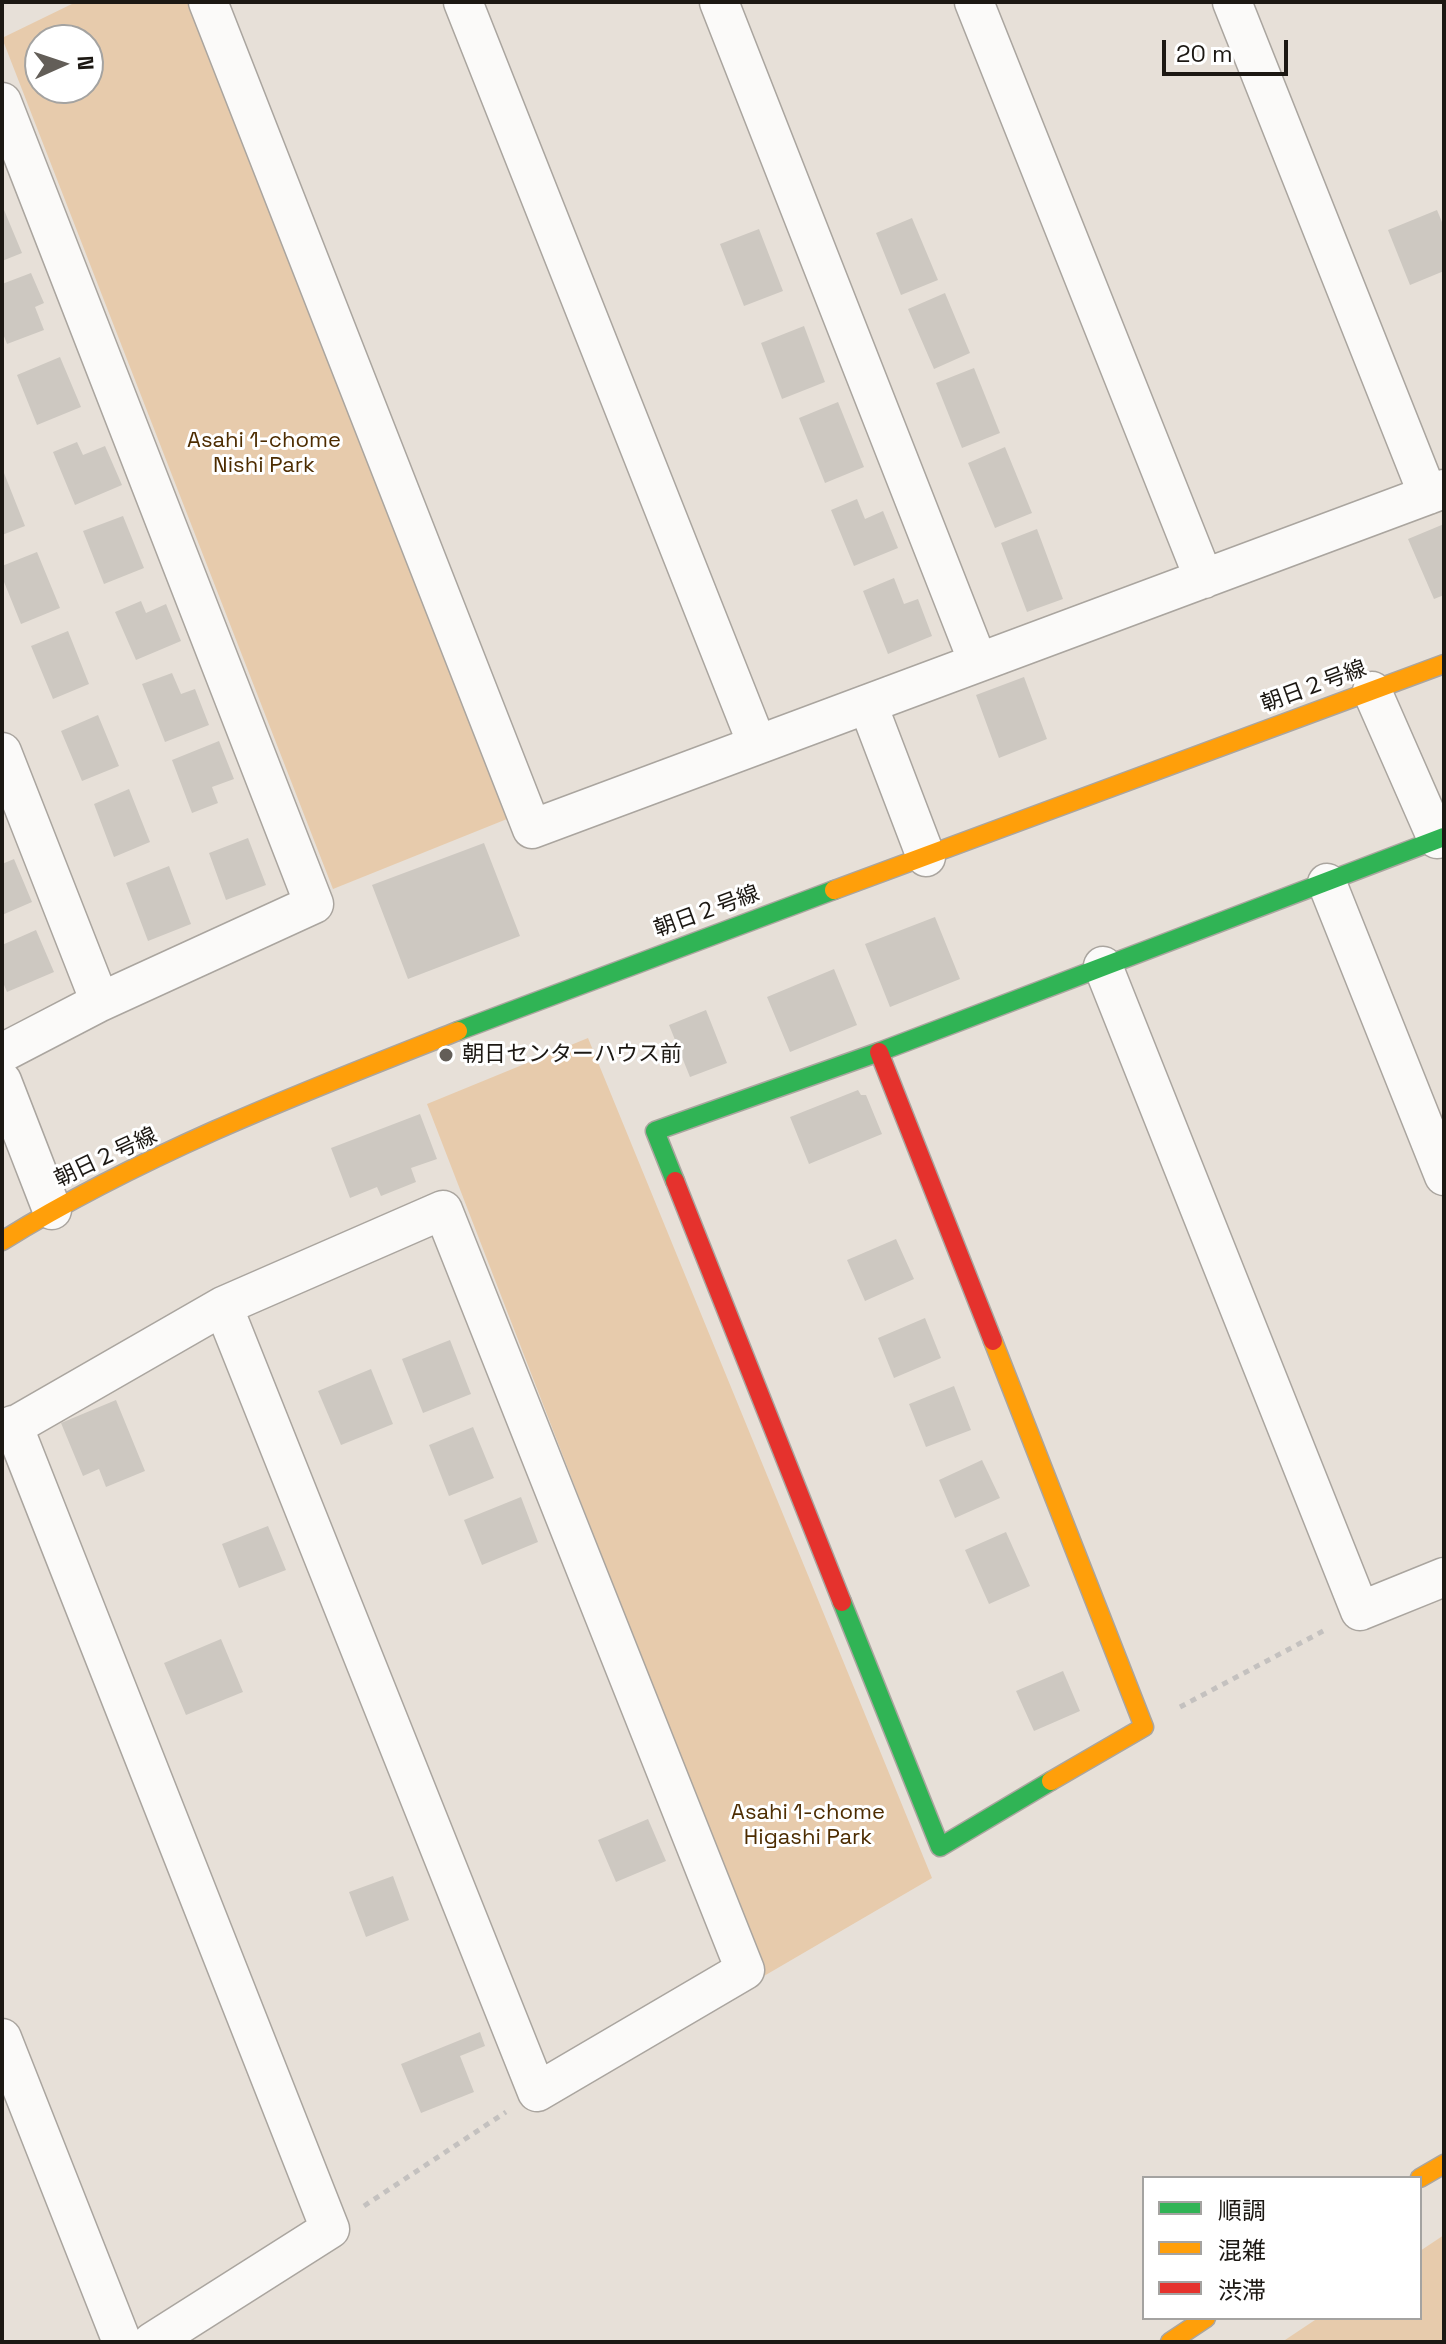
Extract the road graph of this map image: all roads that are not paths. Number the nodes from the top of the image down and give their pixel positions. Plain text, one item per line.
1 (208, 2) edge
2 (463, 2) edge
3 (719, 2) edge
4 (974, 2) edge
5 (1232, 2) edge
6 (2, 102) edge
7 (1436, 492) edge
8 (1204, 579) junction
9 (978, 662) junction
10 (1444, 664) edge
11 (1372, 691) junction
12 (868, 705) junction
13 (757, 744) junction
14 (2, 752) edge
15 (1441, 838) edge
16 (926, 857) junction
17 (1327, 883) junction
18 (1103, 966) junction
19 (100, 1002) junction
20 (879, 1052) junction
21 (2, 1053) edge
22 (2, 1081) edge
23 (1444, 1176) edge
24 (52, 1210) junction
25 (2, 1241) edge
26 (223, 1306) junction
27 (8, 1429) edge
28 (1444, 1577) edge
29 (2, 2038) edge
30 (1444, 2164) edge
31 (1422, 2177) edge
32 (1203, 2320) edge
33 (122, 2342) edge
34 (152, 2342) edge
35 (1170, 2342) edge

1 - 13 street
2 - 13 street
3 - 9 street
4 - 8 street
5 - 7 street
6 - 19 street
7 - 8 street
8 - 9 street
9 - 12 street
10 - 11 street, 朝日２号線
11 - 15 street
11 - 16 street, 朝日２号線
12 - 13 street
12 - 16 street
14 - 19 street
15 - 17 street
16 - 24 street, 朝日２号線
17 - 18 street
17 - 23 street
18 - 20 street
18 - 28 street
19 - 21 street
20 - 20 street
22 - 24 street
24 - 25 street, 朝日２号線
26 - 26 street
26 - 27 street
27 - 34 street
29 - 33 street
30 - 31 street
32 - 35 street

